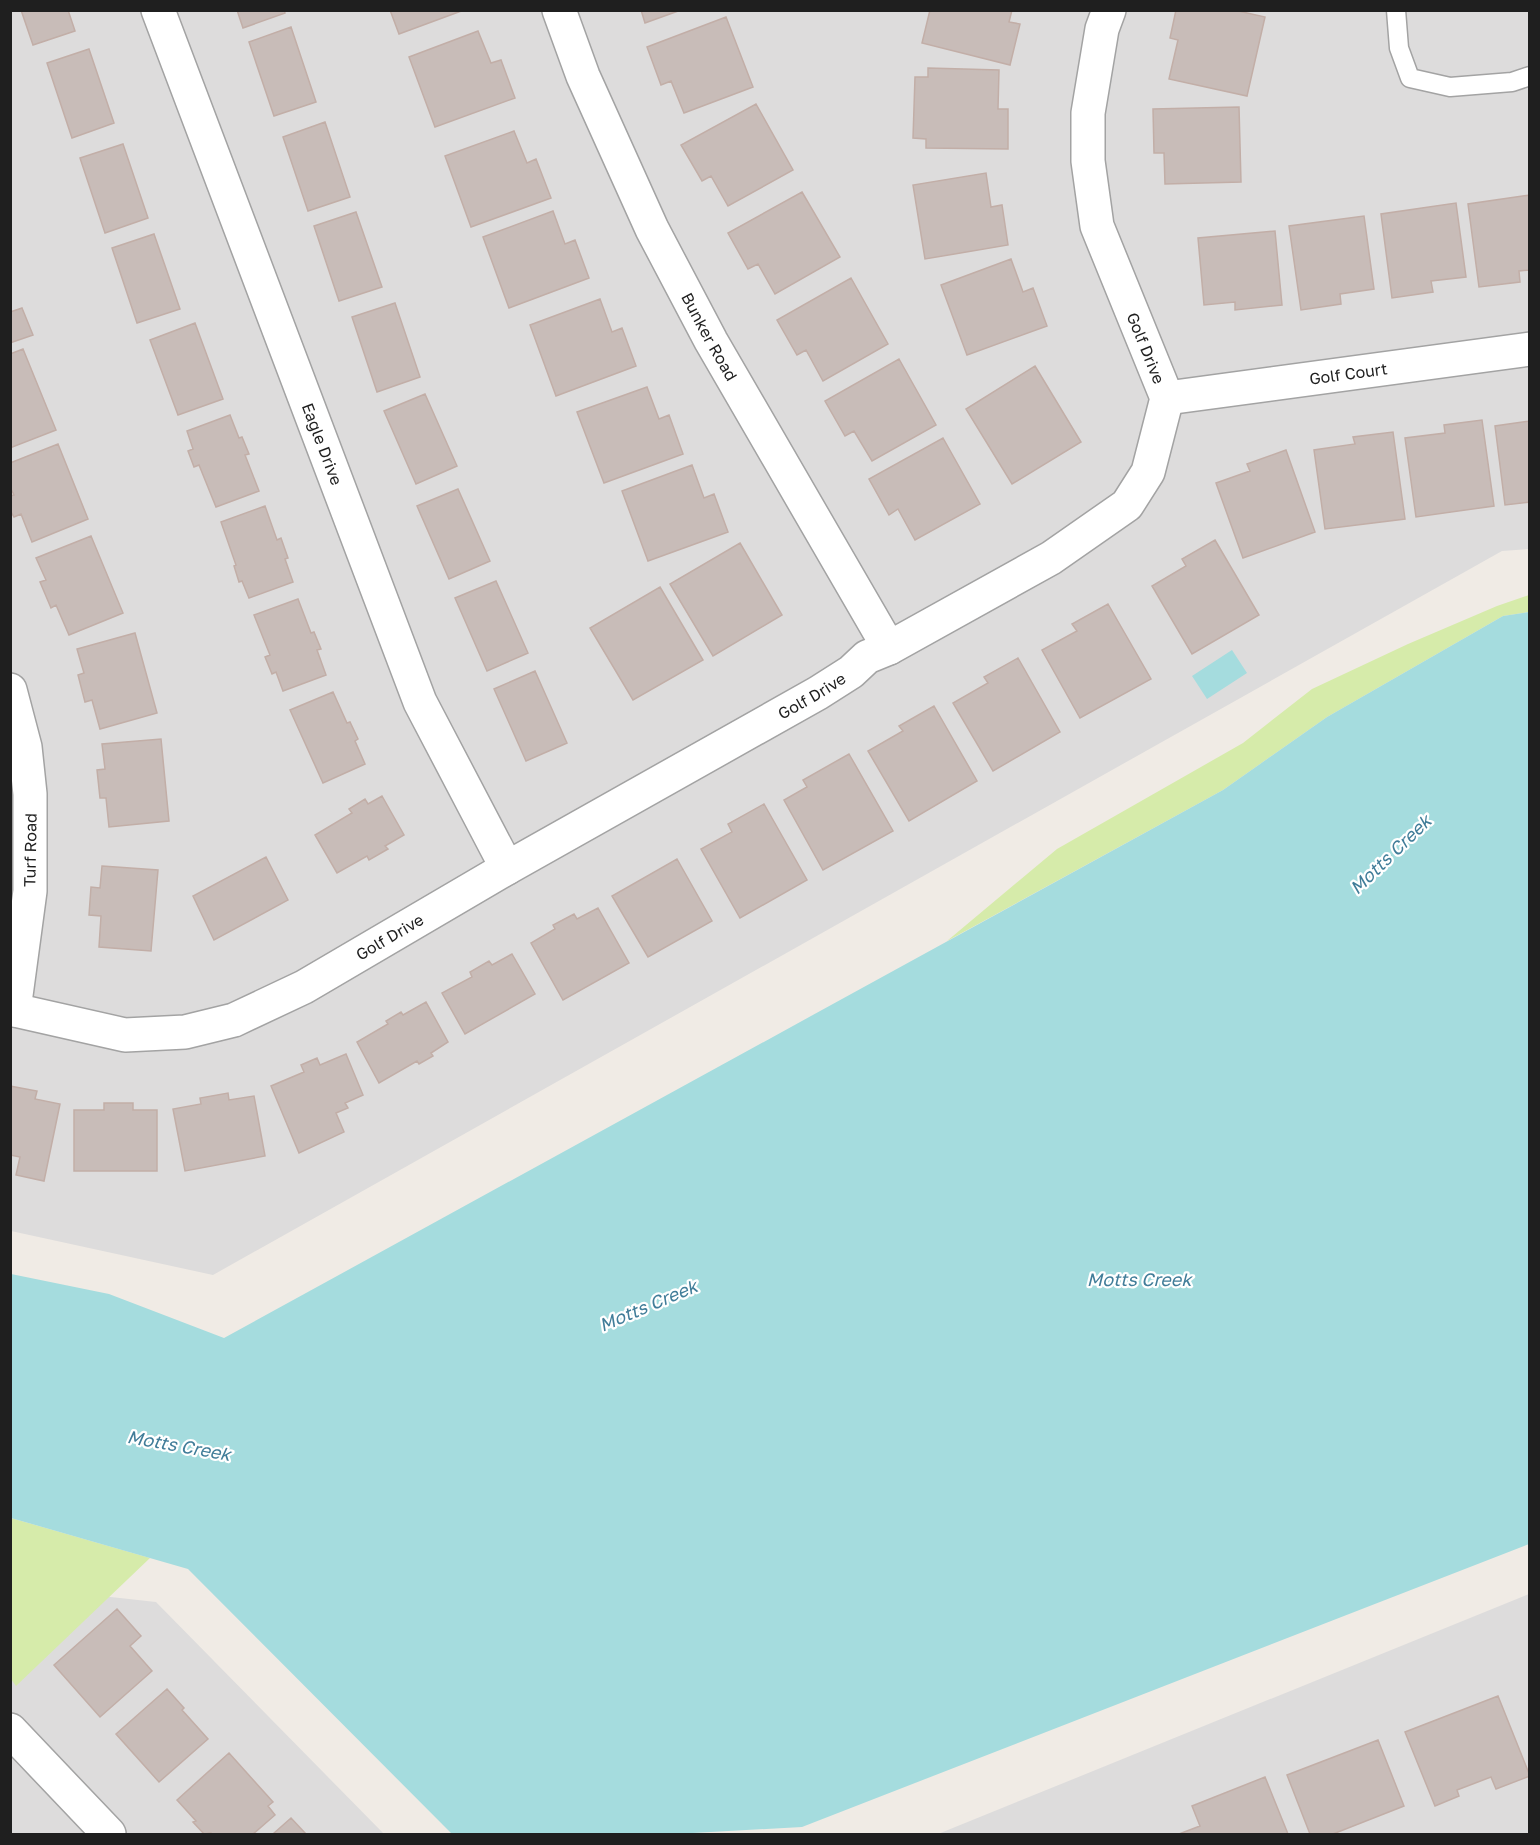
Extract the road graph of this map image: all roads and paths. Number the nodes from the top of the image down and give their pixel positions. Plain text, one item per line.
1 (158, 10) edge
2 (559, 10) edge
3 (1109, 10) edge
4 (1396, 10) edge
5 (1530, 76) edge
6 (1530, 349) edge
7 (1167, 398) junction
8 (889, 648) junction
9 (10, 690) edge
10 (507, 868) junction
11 (12, 1010) edge
12 (10, 1730) edge
13 (109, 1834) edge

1 - 10 street, Eagle Drive
2 - 8 street, Bunker Road
3 - 7 street, Golf Drive
4 - 5 lane
6 - 7 street, Golf Court
7 - 8 street, Golf Drive
8 - 10 street, Golf Drive
9 - 11 street, Turf Road
10 - 11 street, Golf Drive
12 - 13 street

